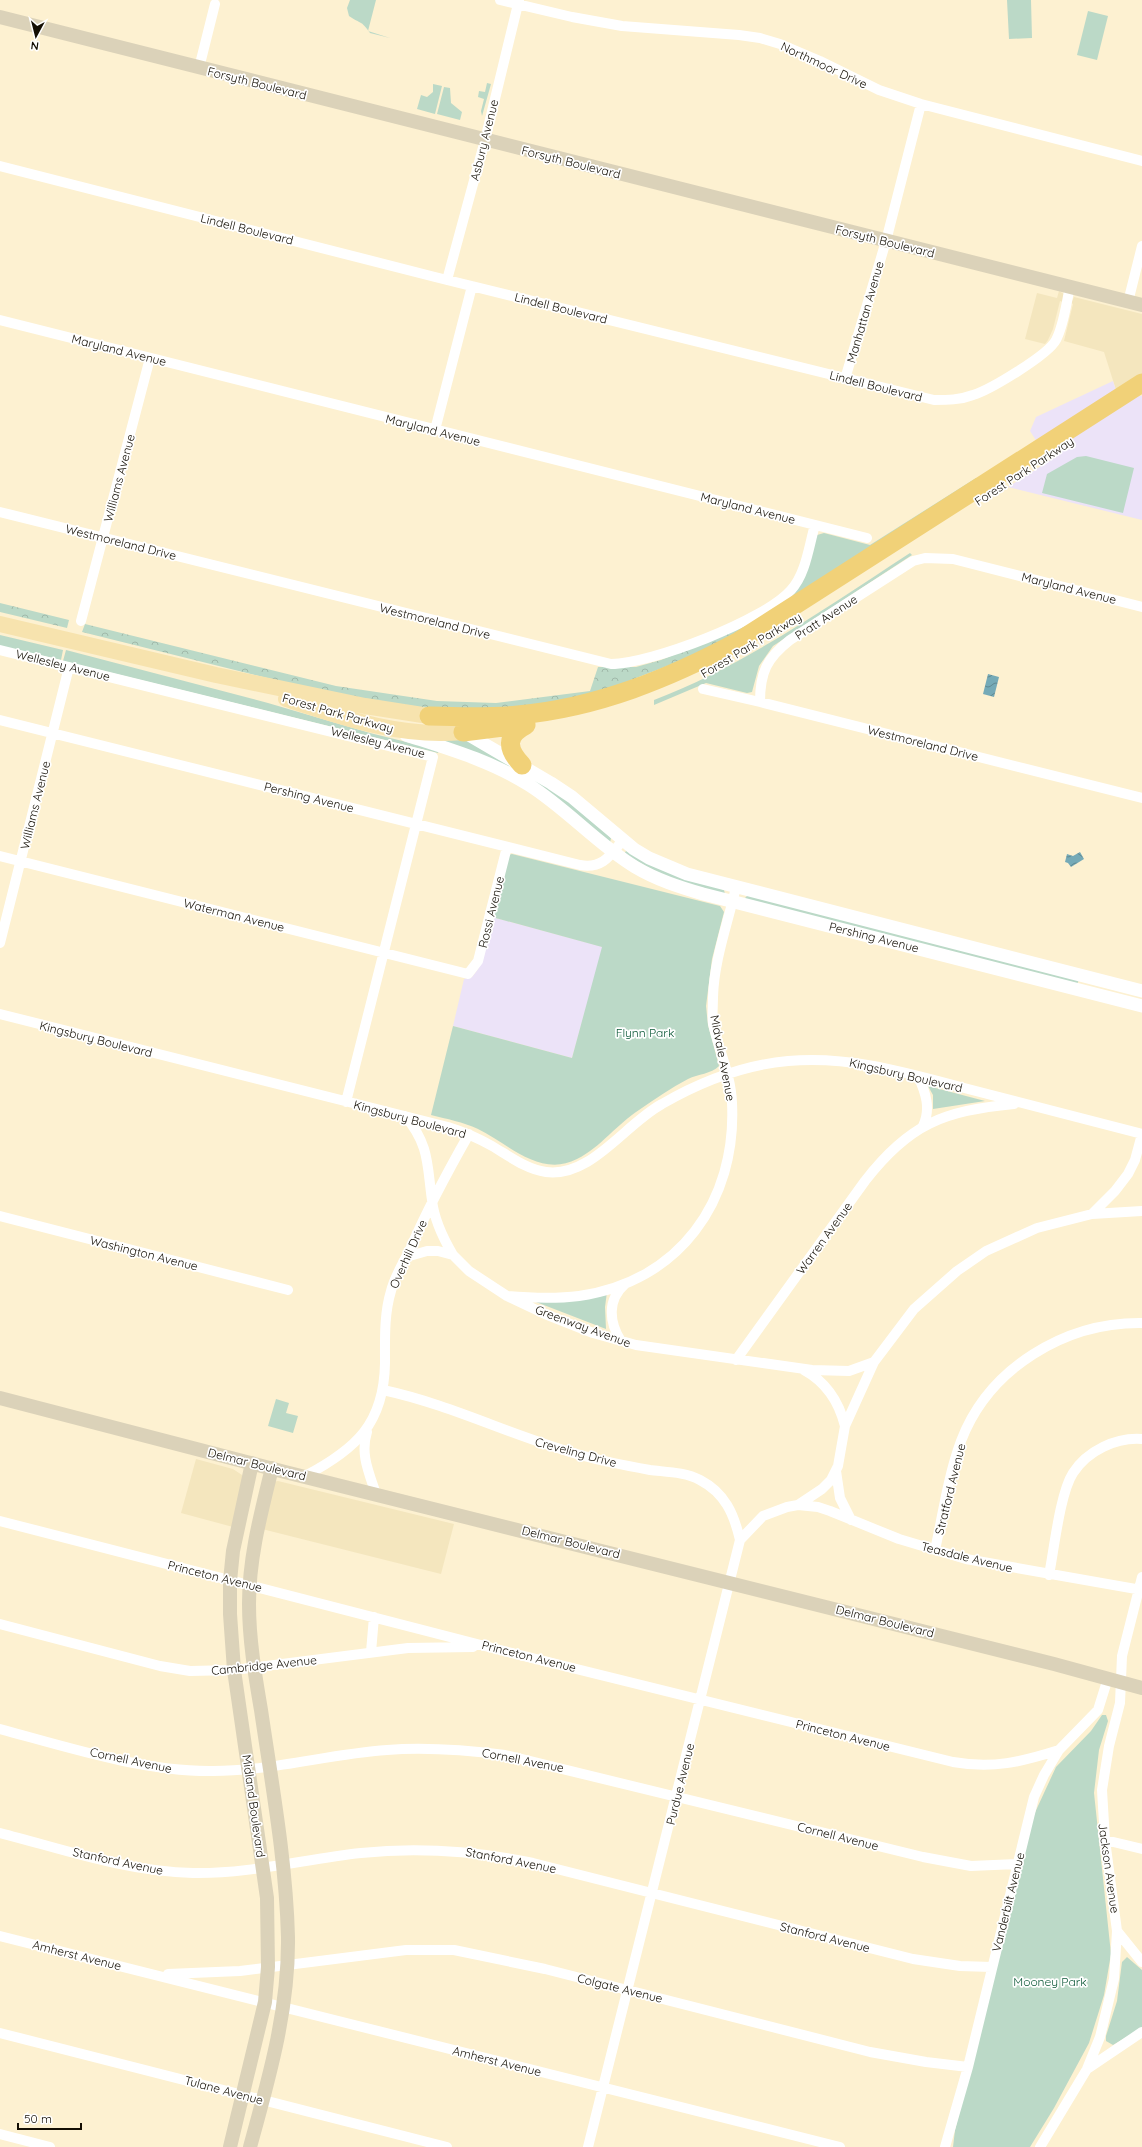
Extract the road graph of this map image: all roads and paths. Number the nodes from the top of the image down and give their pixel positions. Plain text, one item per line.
1 (500, 0) edge
2 (518, 3) edge
3 (215, 4) dead end
4 (0, 16) edge
5 (199, 68) junction
6 (922, 104) junction
7 (484, 140) junction
8 (1142, 161) edge
9 (0, 166) edge
10 (886, 241) junction
11 (1142, 246) edge
12 (447, 280) junction
13 (472, 286) junction
14 (1070, 287) junction
15 (1128, 302) junction
16 (1142, 305) edge
17 (0, 320) edge
18 (150, 358) junction
19 (845, 379) junction
20 (1142, 383) edge
21 (1142, 396) edge
22 (435, 430) junction
23 (1050, 447) junction
24 (0, 512) edge
25 (815, 525) junction
26 (103, 538) junction
27 (867, 538) dead end
28 (926, 558) joint
29 (1142, 607) edge
30 (82, 621) dead end
31 (0, 624) edge
32 (0, 650) edge
33 (69, 667) junction
34 (216, 675) junction
35 (703, 689) dead end
36 (760, 702) junction
37 (429, 716) junction
38 (0, 720) edge
39 (526, 725) junction
40 (390, 730) junction
41 (463, 732) junction
42 (53, 733) junction
43 (522, 765) junction
44 (1142, 798) edge
45 (417, 823) junction
46 (622, 841) junction
47 (507, 846) junction
48 (614, 851) junction
49 (0, 856) edge
50 (21, 862) junction
51 (736, 887) junction
52 (733, 901) junction
53 (0, 943) edge
54 (384, 952) junction
55 (468, 974) joint
56 (1142, 991) edge
57 (1142, 1006) edge
58 (0, 1014) edge
59 (728, 1074) junction
60 (918, 1076) junction
61 (346, 1102) junction
62 (1022, 1103) junction
63 (405, 1116) junction
64 (922, 1126) junction
65 (469, 1134) junction
66 (1142, 1134) edge
67 (432, 1201) junction
68 (1142, 1211) edge
69 (1092, 1214) junction
70 (0, 1216) edge
71 (453, 1255) junction
72 (406, 1256) junction
73 (625, 1284) junction
74 (288, 1290) dead end
75 (507, 1296) junction
76 (1142, 1323) edge
77 (621, 1341) junction
78 (736, 1360) junction
79 (874, 1362) junction
80 (800, 1368) junction
81 (384, 1390) junction
82 (0, 1398) edge
83 (845, 1426) junction
84 (367, 1430) junction
85 (1142, 1439) edge
86 (252, 1463) junction
87 (272, 1468) junction
88 (836, 1471) junction
89 (305, 1476) junction
90 (376, 1494) junction
91 (798, 1505) junction
92 (851, 1520) junction
93 (0, 1521) edge
94 (740, 1540) junction
95 (935, 1550) junction
96 (1049, 1575) junction
97 (1142, 1577) edge
98 (230, 1581) junction
99 (730, 1582) junction
100 (250, 1585) junction
101 (1140, 1590) edge
102 (374, 1617) junction
103 (0, 1624) edge
104 (371, 1652) junction
105 (508, 1652) junction
106 (254, 1666) junction
107 (234, 1670) junction
108 (1115, 1680) junction
109 (1142, 1688) edge
110 (701, 1698) junction
111 (0, 1729) edge
112 (1059, 1750) junction
113 (269, 1766) junction
114 (250, 1769) junction
115 (677, 1796) junction
116 (0, 1833) edge
117 (1105, 1840) junction
118 (1142, 1849) edge
119 (1017, 1864) junction
120 (282, 1866) junction
121 (262, 1868) junction
122 (652, 1892) junction
123 (1117, 1931) junction
124 (0, 1936) edge
125 (1142, 1962) edge
126 (288, 1966) junction
127 (268, 1967) junction
128 (992, 1967) junction
129 (154, 1974) junction
130 (628, 1990) junction
131 (265, 2002) junction
132 (284, 2008) junction
133 (1142, 2032) edge
134 (0, 2033) edge
135 (968, 2067) junction
136 (1087, 2069) junction
137 (603, 2088) junction
138 (243, 2095) junction
139 (262, 2100) junction
140 (0, 2134) edge
141 (946, 2146) edge
142 (50, 2147) edge
143 (230, 2147) edge
144 (250, 2147) edge
145 (447, 2147) edge
146 (588, 2147) edge
147 (840, 2147) edge
148 (1040, 2147) edge

1 - 2 street, Northmoor Drive
2 - 6 street, Northmoor Drive
2 - 7 street, Asbury Avenue
3 - 5 street
4 - 5 main road, Forsyth Boulevard
5 - 7 main road, Forsyth Boulevard
6 - 8 street, Northmoor Drive
6 - 10 street, Manhattan Avenue
7 - 10 main road, Forsyth Boulevard
7 - 12 street, Asbury Avenue
9 - 12 street, Lindell Boulevard
10 - 14 main road, Forsyth Boulevard
10 - 19 street, Manhattan Avenue
11 - 15 street
12 - 13 street, Lindell Boulevard
13 - 19 street, Lindell Boulevard
13 - 22 street
14 - 15 main road, Forsyth Boulevard
14 - 19 street, Lindell Boulevard
15 - 16 main road, Forsyth Boulevard
17 - 18 street, Maryland Avenue
18 - 22 street, Maryland Avenue
18 - 26 street, Williams Avenue
20 - 23 highway, Forest Park Parkway
21 - 23 highway, Forest Park Parkway
22 - 25 street, Maryland Avenue
23 - 37 highway, Forest Park Parkway
23 - 39 highway, Forest Park Parkway
24 - 26 street, Westmoreland Drive
25 - 26 street, Westmoreland Drive
25 - 27 street, Maryland Avenue
26 - 30 street, Williams Avenue
28 - 29 street, Maryland Avenue
28 - 36 street, Pratt Avenue
31 - 34 main road, Forest Park Parkway
32 - 33 street, Wellesley Avenue
33 - 42 street, Williams Avenue
33 - 45 street, Wellesley Avenue
34 - 37 main road, Forest Park Parkway
34 - 40 main road, Forest Park Parkway
35 - 36 street, Westmoreland Drive
36 - 44 street, Westmoreland Drive
37 - 41 street, Pershing Avenue
38 - 42 street, Pershing Avenue
39 - 41 highway, Forest Park Parkway
39 - 43 highway
40 - 41 main road, Forest Park Parkway
40 - 48 street, Pershing Avenue
41 - 43 street, Pershing Avenue
42 - 45 street, Pershing Avenue
42 - 50 street, Williams Avenue
43 - 46 street, Pershing Avenue
45 - 47 street, Pershing Avenue
45 - 54 street, Wellesley Avenue
46 - 48 street, Pershing Avenue
46 - 51 street, Pershing Avenue
47 - 48 street, Pershing Avenue
47 - 55 street, Rossi Avenue
48 - 52 street, Pershing Avenue
49 - 50 street, Waterman Avenue
50 - 53 street, Williams Avenue
50 - 54 street, Waterman Avenue
51 - 52 street, Midvale Avenue
51 - 56 street, Pershing Avenue
52 - 57 street, Pershing Avenue
52 - 59 street, Midvale Avenue
54 - 55 street, Waterman Avenue
54 - 61 street, Wellesley Avenue
58 - 61 street, Kingsbury Boulevard
59 - 60 street, Kingsbury Boulevard
59 - 65 street, Kingsbury Boulevard
59 - 73 street, Midvale Avenue
60 - 62 street, Kingsbury Boulevard
60 - 64 street
61 - 63 street, Kingsbury Boulevard
62 - 64 street, Warren Avenue
62 - 66 street, Kingsbury Boulevard
63 - 65 street, Kingsbury Boulevard
63 - 67 street, Greenway Avenue
64 - 78 street, Warren Avenue
65 - 67 street, Overhill Drive
66 - 69 street
67 - 71 street, Greenway Avenue
67 - 72 street, Overhill Drive
68 - 69 street
69 - 79 street
70 - 74 street, Washington Avenue
71 - 72 street
71 - 75 street, Greenway Avenue
72 - 81 street, Overhill Drive
73 - 75 street, Midvale Avenue
73 - 77 street, Midvale Avenue
75 - 77 street, Greenway Avenue
76 - 95 street, Stratford Avenue
77 - 78 street, Greenway Avenue
78 - 80 street, Greenway Avenue
79 - 80 street, Greenway Avenue
79 - 83 street
80 - 83 street, Greenway Avenue
81 - 84 street, Overhill Drive
81 - 94 street, Creveling Drive
82 - 86 main road, Delmar Boulevard
83 - 88 street
84 - 89 street, Overhill Drive
84 - 90 street, Overhill Drive
85 - 96 street
86 - 87 main road, Delmar Boulevard
86 - 98 main road, Midland Boulevard
87 - 89 main road, Delmar Boulevard
87 - 100 main road, Midland Boulevard
88 - 91 street
88 - 92 street
89 - 90 main road, Delmar Boulevard
90 - 99 main road, Delmar Boulevard
91 - 92 street, Teasdale Avenue
91 - 94 street
92 - 95 street, Teasdale Avenue
93 - 98 street, Princeton Avenue
94 - 99 street, Purdue Avenue
95 - 96 street, Teasdale Avenue
96 - 101 street, Teasdale Avenue
97 - 101 street, Jackson Avenue
98 - 100 street, Princeton Avenue
98 - 107 main road, Midland Boulevard
99 - 108 main road, Delmar Boulevard
99 - 110 street, Purdue Avenue
100 - 102 street, Princeton Avenue
100 - 106 main road, Midland Boulevard
101 - 108 street, Jackson Avenue
102 - 104 street
102 - 105 street, Princeton Avenue
103 - 107 street, Cambridge Avenue
104 - 105 street, Cambridge Avenue
104 - 106 street, Cambridge Avenue
105 - 110 street, Princeton Avenue
106 - 107 street, Cambridge Avenue
106 - 113 main road, Midland Boulevard
107 - 114 main road, Midland Boulevard
108 - 109 main road, Delmar Boulevard
108 - 112 street, Vanderbilt Avenue
108 - 117 street, Jackson Avenue
110 - 112 street, Princeton Avenue
110 - 115 street, Purdue Avenue
111 - 114 street, Cornell Avenue
112 - 119 street, Vanderbilt Avenue
113 - 114 street, Cornell Avenue
113 - 115 street, Cornell Avenue
113 - 120 main road, Midland Boulevard
114 - 121 main road, Midland Boulevard
115 - 119 street, Cornell Avenue
115 - 122 street, Purdue Avenue
116 - 121 street, Stanford Avenue
117 - 118 street
117 - 123 street, Jackson Avenue
119 - 128 street, Vanderbilt Avenue
120 - 121 street, Stanford Avenue
120 - 122 street, Stanford Avenue
120 - 126 main road, Midland Boulevard
121 - 127 main road, Midland Boulevard
122 - 128 street, Stanford Avenue
122 - 130 street, Purdue Avenue
123 - 125 street
123 - 136 street, Jackson Avenue
124 - 129 street, Amherst Avenue
126 - 127 street, Colgate Avenue
126 - 130 street, Colgate Avenue
126 - 132 main road, Midland Boulevard
127 - 129 street, Amherst Avenue
127 - 131 main road, Midland Boulevard
128 - 135 street, Vanderbilt Avenue
129 - 131 street, Amherst Avenue
130 - 135 street, Colgate Avenue
130 - 137 street, Purdue Avenue
131 - 132 street, Amherst Avenue
131 - 138 main road, Midland Boulevard
132 - 137 street, Amherst Avenue
132 - 139 main road, Midland Boulevard
133 - 136 street
134 - 138 street, Tulane Avenue
135 - 141 street, Vanderbilt Avenue
136 - 148 street, Jackson Avenue
137 - 146 street, Purdue Avenue
137 - 147 street, Amherst Avenue
138 - 139 street, Tulane Avenue
138 - 143 main road, Midland Boulevard
139 - 144 main road, Midland Boulevard
139 - 145 street, Tulane Avenue
140 - 142 street

